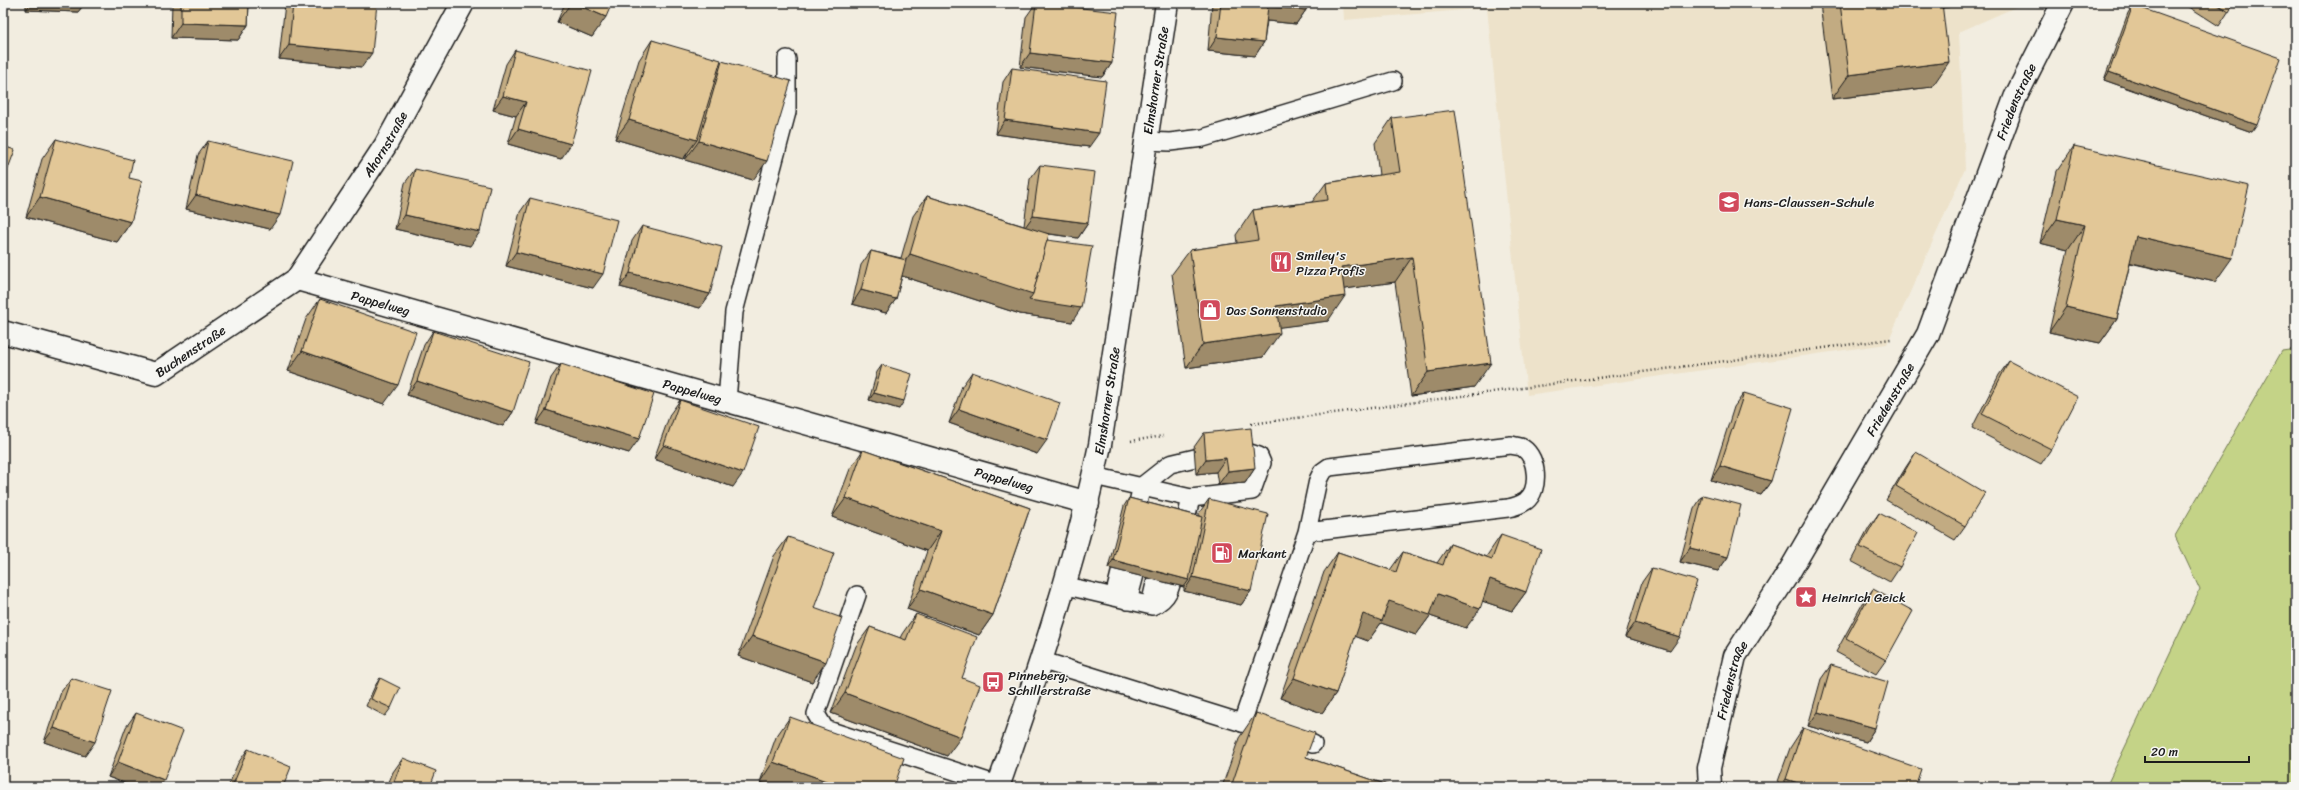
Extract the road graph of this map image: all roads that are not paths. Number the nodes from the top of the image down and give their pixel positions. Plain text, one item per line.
1 (460, 3) edge
2 (1167, 3) edge
3 (2063, 3) edge
4 (787, 59) dead end
5 (1393, 81) dead end
6 (1145, 141) junction
7 (297, 279) junction
8 (3, 332) edge
9 (726, 401) junction
10 (1094, 476) junction
11 (1149, 488) junction
12 (1183, 496) junction
13 (1088, 503) junction
14 (1307, 532) junction
15 (1063, 584) junction
16 (857, 595) dead end
17 (1121, 599) junction
18 (1150, 605) junction
19 (1040, 660) junction
20 (1242, 723) junction
21 (1313, 744) edge
22 (998, 786) edge
23 (1710, 787) edge

1 - 7 street, Ahornstraße
2 - 6 street, Elmshorner Straße
3 - 23 street, Friedenstraße
4 - 9 lane
5 - 6 lane
6 - 10 street, Elmshorner Straße
7 - 8 street, Buchenstraße
7 - 9 street, Pappelweg
9 - 13 street, Pappelweg
10 - 11 lane
10 - 13 street, Elmshorner Straße
11 - 12 lane
11 - 12 lane
11 - 17 lane
12 - 18 lane
12 - 18 lane
13 - 15 street, Elmshorner Straße
14 - 14 lane
14 - 20 lane
15 - 17 lane
15 - 19 street, Elmshorner Straße
16 - 22 lane
17 - 18 lane
19 - 20 lane
19 - 22 street, Elmshorner Straße
20 - 21 lane

